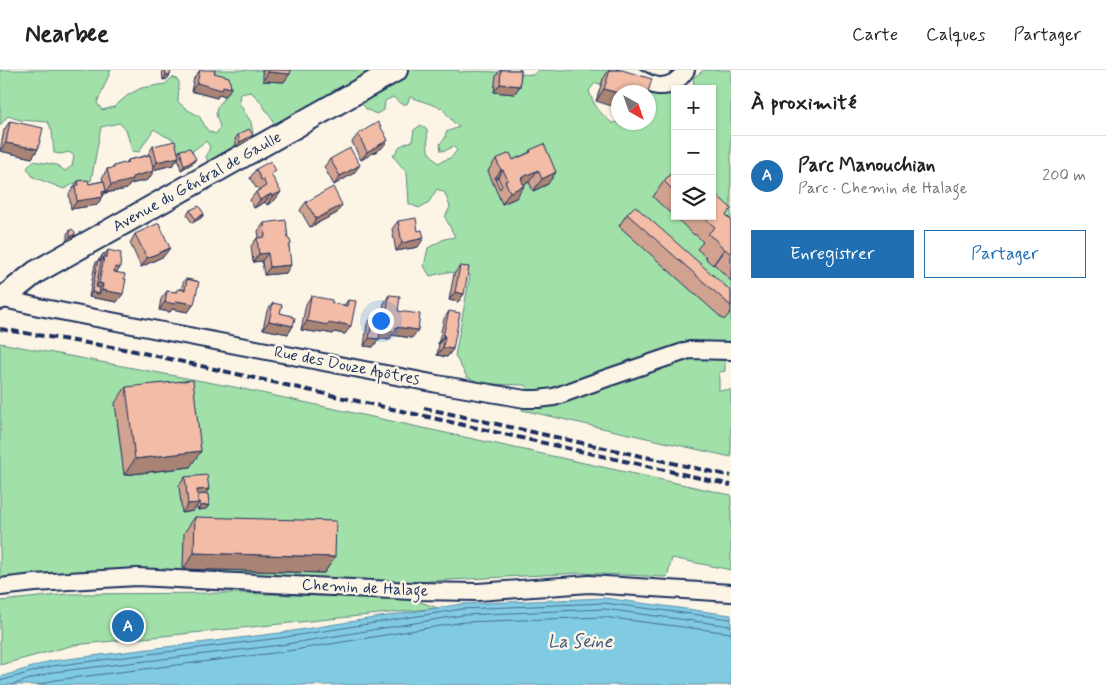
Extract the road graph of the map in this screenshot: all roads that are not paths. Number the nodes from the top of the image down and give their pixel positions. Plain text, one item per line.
1 (396, 70) edge
2 (626, 70) edge
3 (686, 70) edge
4 (0, 298) edge
5 (731, 350) edge
6 (0, 587) edge
7 (731, 593) edge

1 - 4 street, Avenue du Général de Gaulle
2 - 3 street
4 - 5 street, Rue des Douze Apôtres
6 - 7 street, Chemin de Halage

